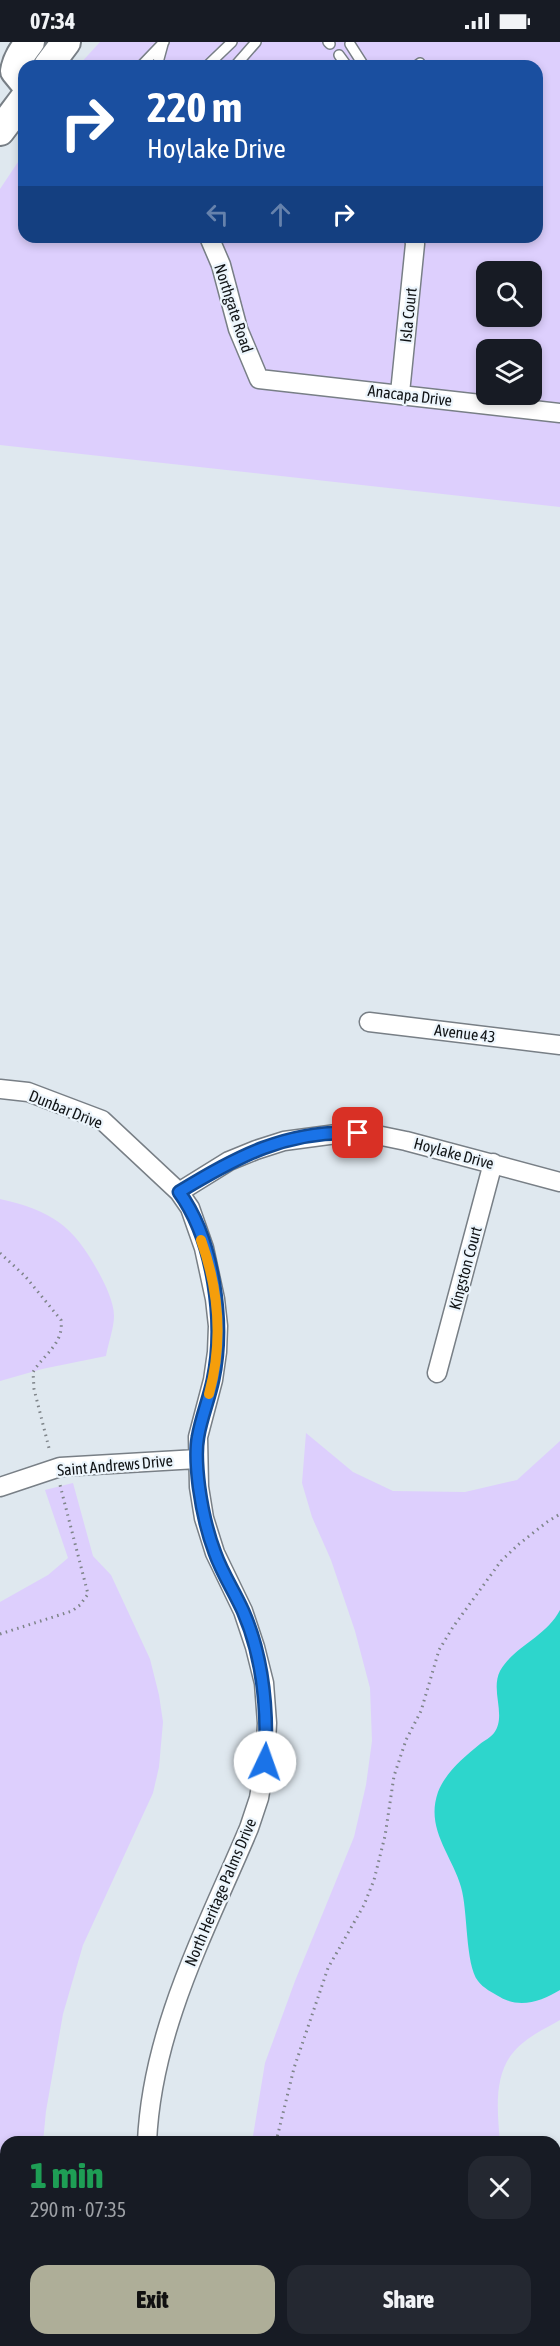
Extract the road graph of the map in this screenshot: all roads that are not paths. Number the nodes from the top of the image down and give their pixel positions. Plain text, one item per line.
1 (8, 42) edge
2 (30, 42) edge
3 (66, 42) edge
4 (164, 42) edge
5 (232, 42) edge
6 (256, 42) edge
7 (350, 44) dead end
8 (0, 53) edge
9 (339, 55) dead end
10 (52, 60) edge
11 (147, 60) edge
12 (159, 60) edge
13 (213, 60) edge
14 (240, 60) edge
15 (343, 60) edge
16 (360, 60) edge
17 (0, 68) edge
18 (18, 75) edge
19 (18, 79) edge
20 (18, 107) edge
21 (0, 131) edge
22 (211, 243) edge
23 (415, 243) edge
24 (259, 379) joint
25 (400, 393) junction
26 (560, 413) edge
27 (369, 1022) dead end
28 (560, 1045) edge
29 (0, 1089) edge
30 (493, 1163) junction
31 (560, 1182) edge
32 (179, 1192) junction
33 (437, 1372) dead end
34 (197, 1459) junction
35 (0, 1487) edge
36 (148, 2136) edge

1 - 8 main road
2 - 18 main road
3 - 10 main road
4 - 11 lane
4 - 12 lane
5 - 13 lane
6 - 14 lane
7 - 16 lane
9 - 15 lane
17 - 19 street
20 - 21 main road
22 - 24 street, Northgate Road
23 - 25 street, Isla Court
24 - 25 street, Anacapa Drive
25 - 26 street, Anacapa Drive
27 - 28 street, Avenue 43
29 - 32 street, Dunbar Drive
30 - 31 street, Hoylake Drive
30 - 32 street, Hoylake Drive
30 - 33 street, Kingston Court
32 - 34 street, North Heritage Palms Drive
34 - 35 street, Saint Andrews Drive
34 - 36 street, North Heritage Palms Drive

